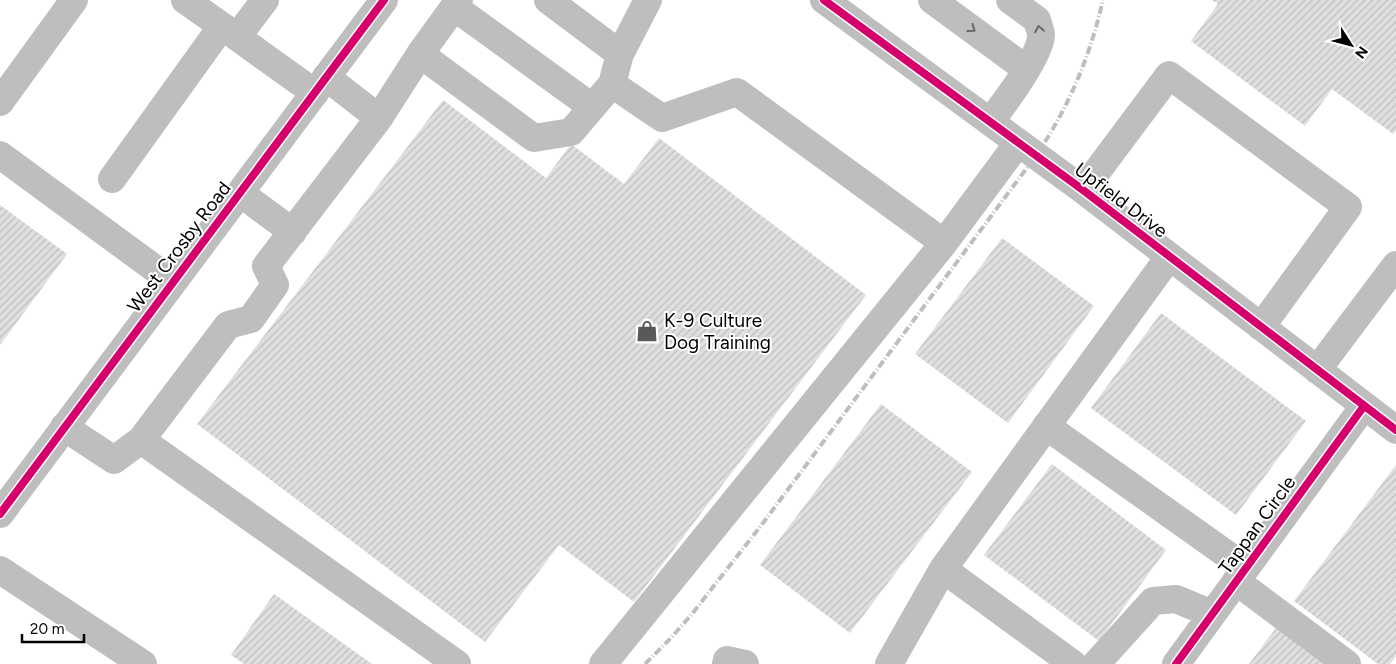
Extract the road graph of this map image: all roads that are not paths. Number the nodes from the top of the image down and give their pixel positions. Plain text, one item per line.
1 (74, 0) edge
2 (185, 0) edge
3 (265, 0) edge
4 (384, 0) edge
5 (548, 0) edge
6 (648, 0) edge
7 (824, 0) edge
8 (932, 0) edge
9 (1010, 0) edge
10 (456, 4) edge
11 (230, 32) junction
12 (420, 54) junction
13 (620, 54) junction
14 (1026, 70) junction
15 (612, 84) junction
16 (320, 85) junction
17 (0, 102) edge
18 (592, 107) junction
19 (379, 118) junction
20 (990, 122) junction
21 (1018, 143) junction
22 (0, 155) edge
23 (112, 179) dead end
24 (1082, 190) junction
25 (240, 193) junction
26 (293, 232) junction
27 (944, 243) junction
28 (1169, 257) junction
29 (1396, 265) edge
30 (173, 282) junction
31 (1261, 327) junction
32 (1317, 370) junction
33 (1364, 406) junction
34 (1046, 426) junction
35 (64, 427) junction
36 (1396, 430) edge
37 (141, 440) junction
38 (0, 514) edge
39 (943, 569) junction
40 (0, 570) edge
41 (1241, 574) junction
42 (1212, 614) junction
43 (143, 664) edge
44 (456, 664) edge
45 (603, 664) edge
46 (726, 664) edge
47 (745, 664) edge
48 (889, 664) edge
49 (1073, 664) edge
50 (1096, 664) edge
51 (1176, 664) edge
52 (1347, 664) edge

1 - 17 street
2 - 11 street
3 - 11 street
4 - 16 street, West Crosby Road
5 - 13 street
6 - 13 street
7 - 20 street, Upfield Drive
8 -> 14 street
14 -> 9 street
10 - 12 street
10 - 18 street
11 - 16 street
11 - 23 street
12 - 18 street
12 - 19 street
13 - 15 street
14 - 20 street
15 - 18 street
15 - 27 street
16 - 19 street
16 - 25 street, West Crosby Road
19 - 26 street
20 - 21 street, Upfield Drive
21 - 24 street, Upfield Drive
21 - 27 street
22 - 30 street
24 - 28 street, Upfield Drive
24 - 31 street
25 - 26 street
25 - 30 street, West Crosby Road
26 - 37 street
27 - 45 street
28 - 31 street, Upfield Drive
28 - 34 street
29 - 32 street
30 - 35 street, West Crosby Road
31 - 32 street, Upfield Drive
32 - 33 street, Upfield Drive
33 - 36 street, Upfield Drive
33 - 41 street, Tappan Circle
34 - 39 street
34 - 41 street
35 - 37 street
35 - 38 street, West Crosby Road
37 - 44 street
39 - 48 street
39 - 49 street
40 - 43 street
41 - 42 street, Tappan Circle
41 - 52 street
42 - 50 street
42 - 51 street, Tappan Circle
46 - 47 street

